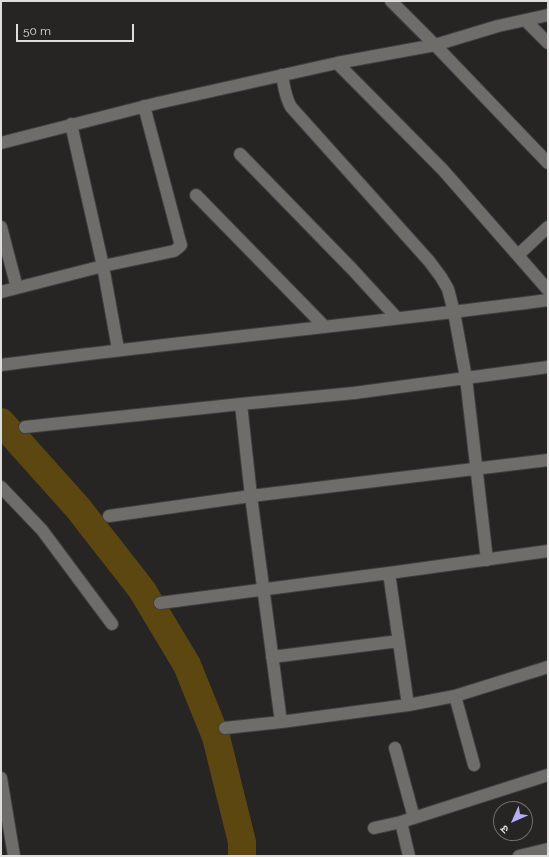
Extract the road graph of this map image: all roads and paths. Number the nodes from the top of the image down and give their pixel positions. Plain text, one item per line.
1 (391, 1) edge
2 (548, 15) edge
3 (526, 21) junction
4 (548, 44) edge
5 (435, 45) junction
6 (337, 63) junction
7 (282, 75) junction
8 (144, 106) junction
9 (71, 124) junction
10 (1, 143) edge
11 (240, 154) dead end
12 (548, 163) edge
13 (196, 195) dead end
14 (1, 227) edge
15 (548, 227) edge
16 (518, 255) junction
17 (103, 266) junction
18 (17, 288) junction
19 (548, 290) edge
20 (1, 292) edge
21 (548, 300) edge
22 (454, 312) junction
23 (397, 318) junction
24 (326, 327) junction
25 (118, 349) junction
26 (1, 365) edge
27 (548, 367) edge
28 (466, 378) junction
29 (241, 404) junction
30 (25, 427) dead end
31 (548, 460) edge
32 (477, 468) junction
33 (1, 487) edge
34 (251, 496) junction
35 (109, 516) dead end
36 (548, 551) edge
37 (487, 560) junction
38 (389, 573) junction
39 (263, 590) junction
40 (160, 603) dead end
41 (112, 624) dead end
42 (399, 641) junction
43 (272, 656) junction
44 (548, 667) edge
45 (455, 696) junction
46 (408, 705) junction
47 (281, 722) junction
48 (225, 728) dead end
49 (395, 748) dead end
50 (474, 765) dead end
51 (548, 775) edge
52 (1, 778) edge
53 (414, 818) junction
54 (402, 822) junction
55 (374, 828) dead end
56 (548, 849) edge
57 (14, 856) edge
58 (409, 856) edge
59 (519, 856) edge

1 - 5 street
2 - 3 street
3 - 4 street
3 - 5 street
5 - 6 street
5 - 12 street
6 - 7 street
6 - 16 street
7 - 8 street
7 - 22 street
8 - 9 street
8 - 17 street
9 - 10 street
9 - 17 street
11 - 23 street
13 - 24 street
14 - 18 street
15 - 16 street
16 - 19 street
17 - 18 street
17 - 25 street
18 - 20 street
21 - 22 street
22 - 23 street
22 - 28 street
23 - 24 street
24 - 25 street
25 - 26 street
27 - 28 street
28 - 29 street
28 - 32 street
29 - 30 street
29 - 34 street
31 - 32 street
32 - 34 street
32 - 37 street
33 - 41 street
34 - 35 street
34 - 39 street
36 - 37 street
37 - 38 street
38 - 39 street
38 - 42 street
39 - 40 street
39 - 43 street
42 - 43 street
42 - 46 street
43 - 47 street
44 - 45 street
45 - 46 street
45 - 50 street
46 - 47 street
47 - 48 street
49 - 53 street
51 - 53 street
52 - 57 street
53 - 54 street
54 - 55 street
54 - 58 street
56 - 59 street

